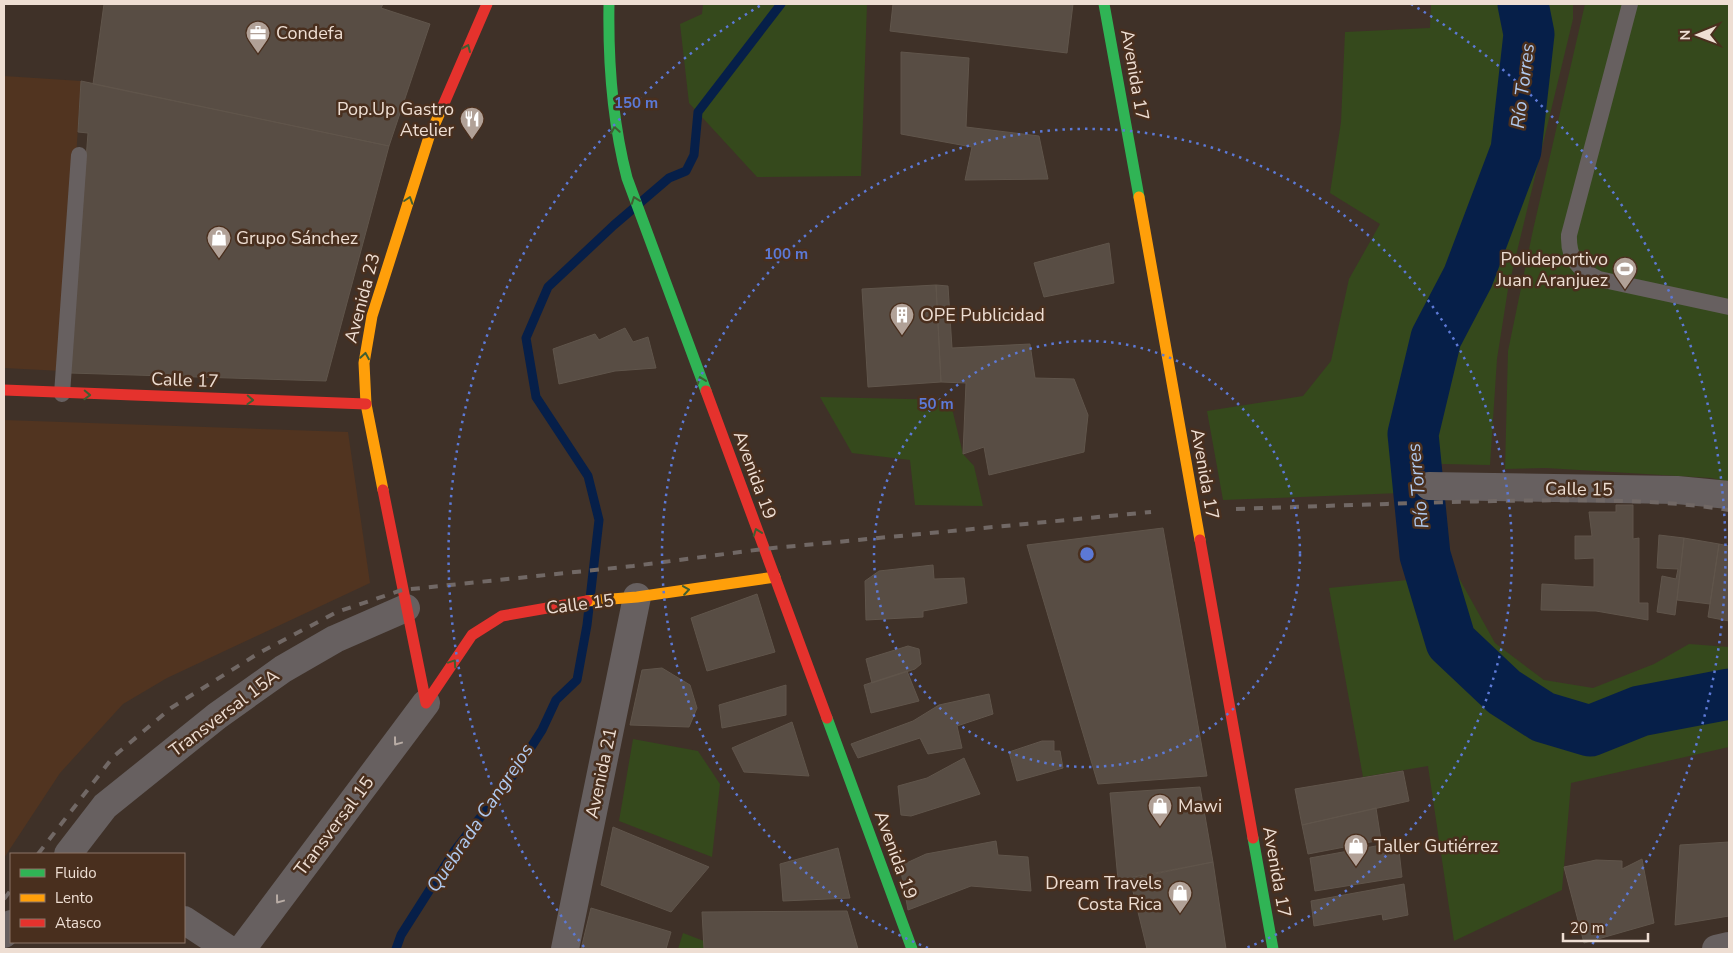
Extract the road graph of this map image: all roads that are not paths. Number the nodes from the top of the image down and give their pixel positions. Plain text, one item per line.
1 (487, 4) edge
2 (609, 4) edge
3 (1104, 4) edge
4 (1630, 4) edge
5 (79, 155) dead end
6 (1729, 307) edge
7 (4, 390) edge
8 (62, 394) junction
9 (366, 404) junction
10 (1429, 486) dead end
11 (1729, 495) edge
12 (775, 578) junction
13 (635, 597) junction
14 (406, 608) junction
15 (426, 703) junction
16 (76, 852) edge
17 (185, 921) edge
18 (1729, 946) edge
19 (228, 949) edge
20 (242, 949) edge
21 (566, 949) edge
22 (912, 949) edge
23 (1273, 949) edge
24 (1716, 949) edge

9 -> 1 main road, Avenida 23
12 -> 2 main road, Avenida 19
3 - 23 main road, Avenida 17
4 - 6 lane
5 - 8 lane
7 - 8 main road, Calle 17
8 -> 9 main road, Calle 17
9 - 14 main road, Avenida 23
10 - 11 street, Calle 15
13 -> 12 main road, Calle 15
12 - 22 main road, Avenida 19
15 -> 13 main road, Calle 15
13 - 21 street, Avenida 21
14 - 15 main road, Avenida 23
14 - 16 street, Transversal 15A
15 -> 20 street, Transversal 15
17 - 19 street
18 - 24 street

